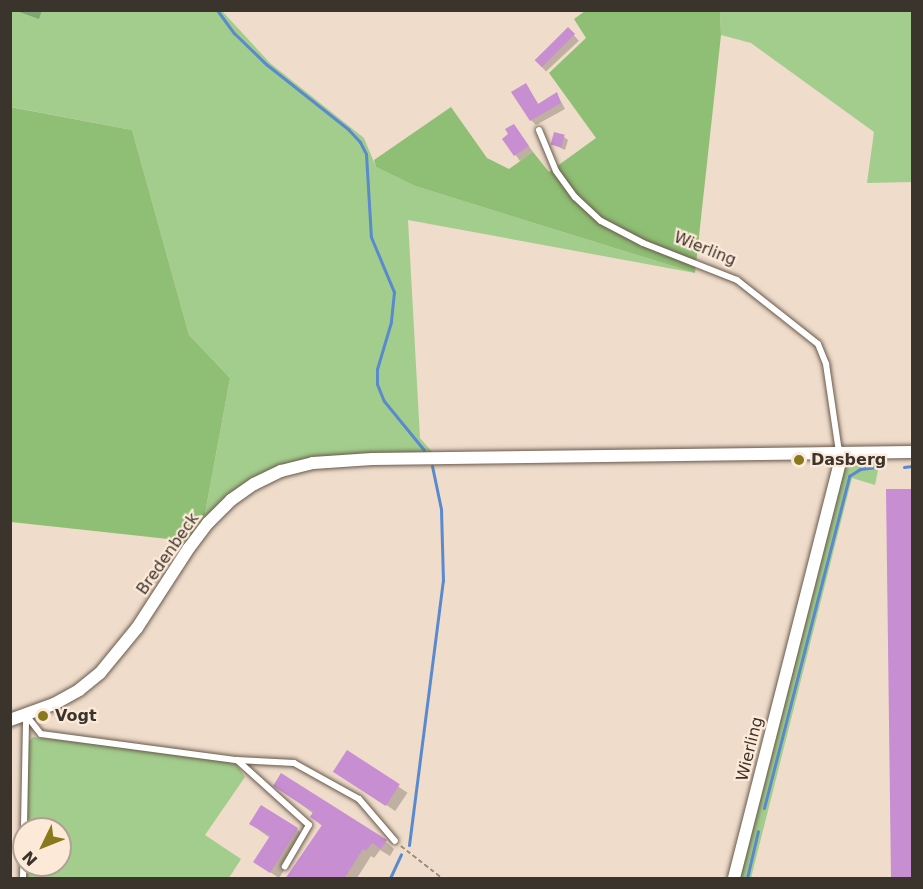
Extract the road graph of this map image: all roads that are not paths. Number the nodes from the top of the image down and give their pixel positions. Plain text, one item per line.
1 (539, 130) dead end
2 (839, 452) junction
3 (912, 452) edge
4 (26, 716) junction
5 (10, 720) edge
6 (237, 760) junction
7 (395, 841) road end
8 (285, 866) dead end
9 (23, 879) edge
10 (734, 879) edge

1 - 2 lane, Wierling
2 - 3 street
2 - 4 street, Bredenbeck
2 - 10 street, Wierling
4 - 5 street, Bredenbeck
4 - 6 lane
4 - 9 lane
6 - 7 lane
6 - 8 lane

